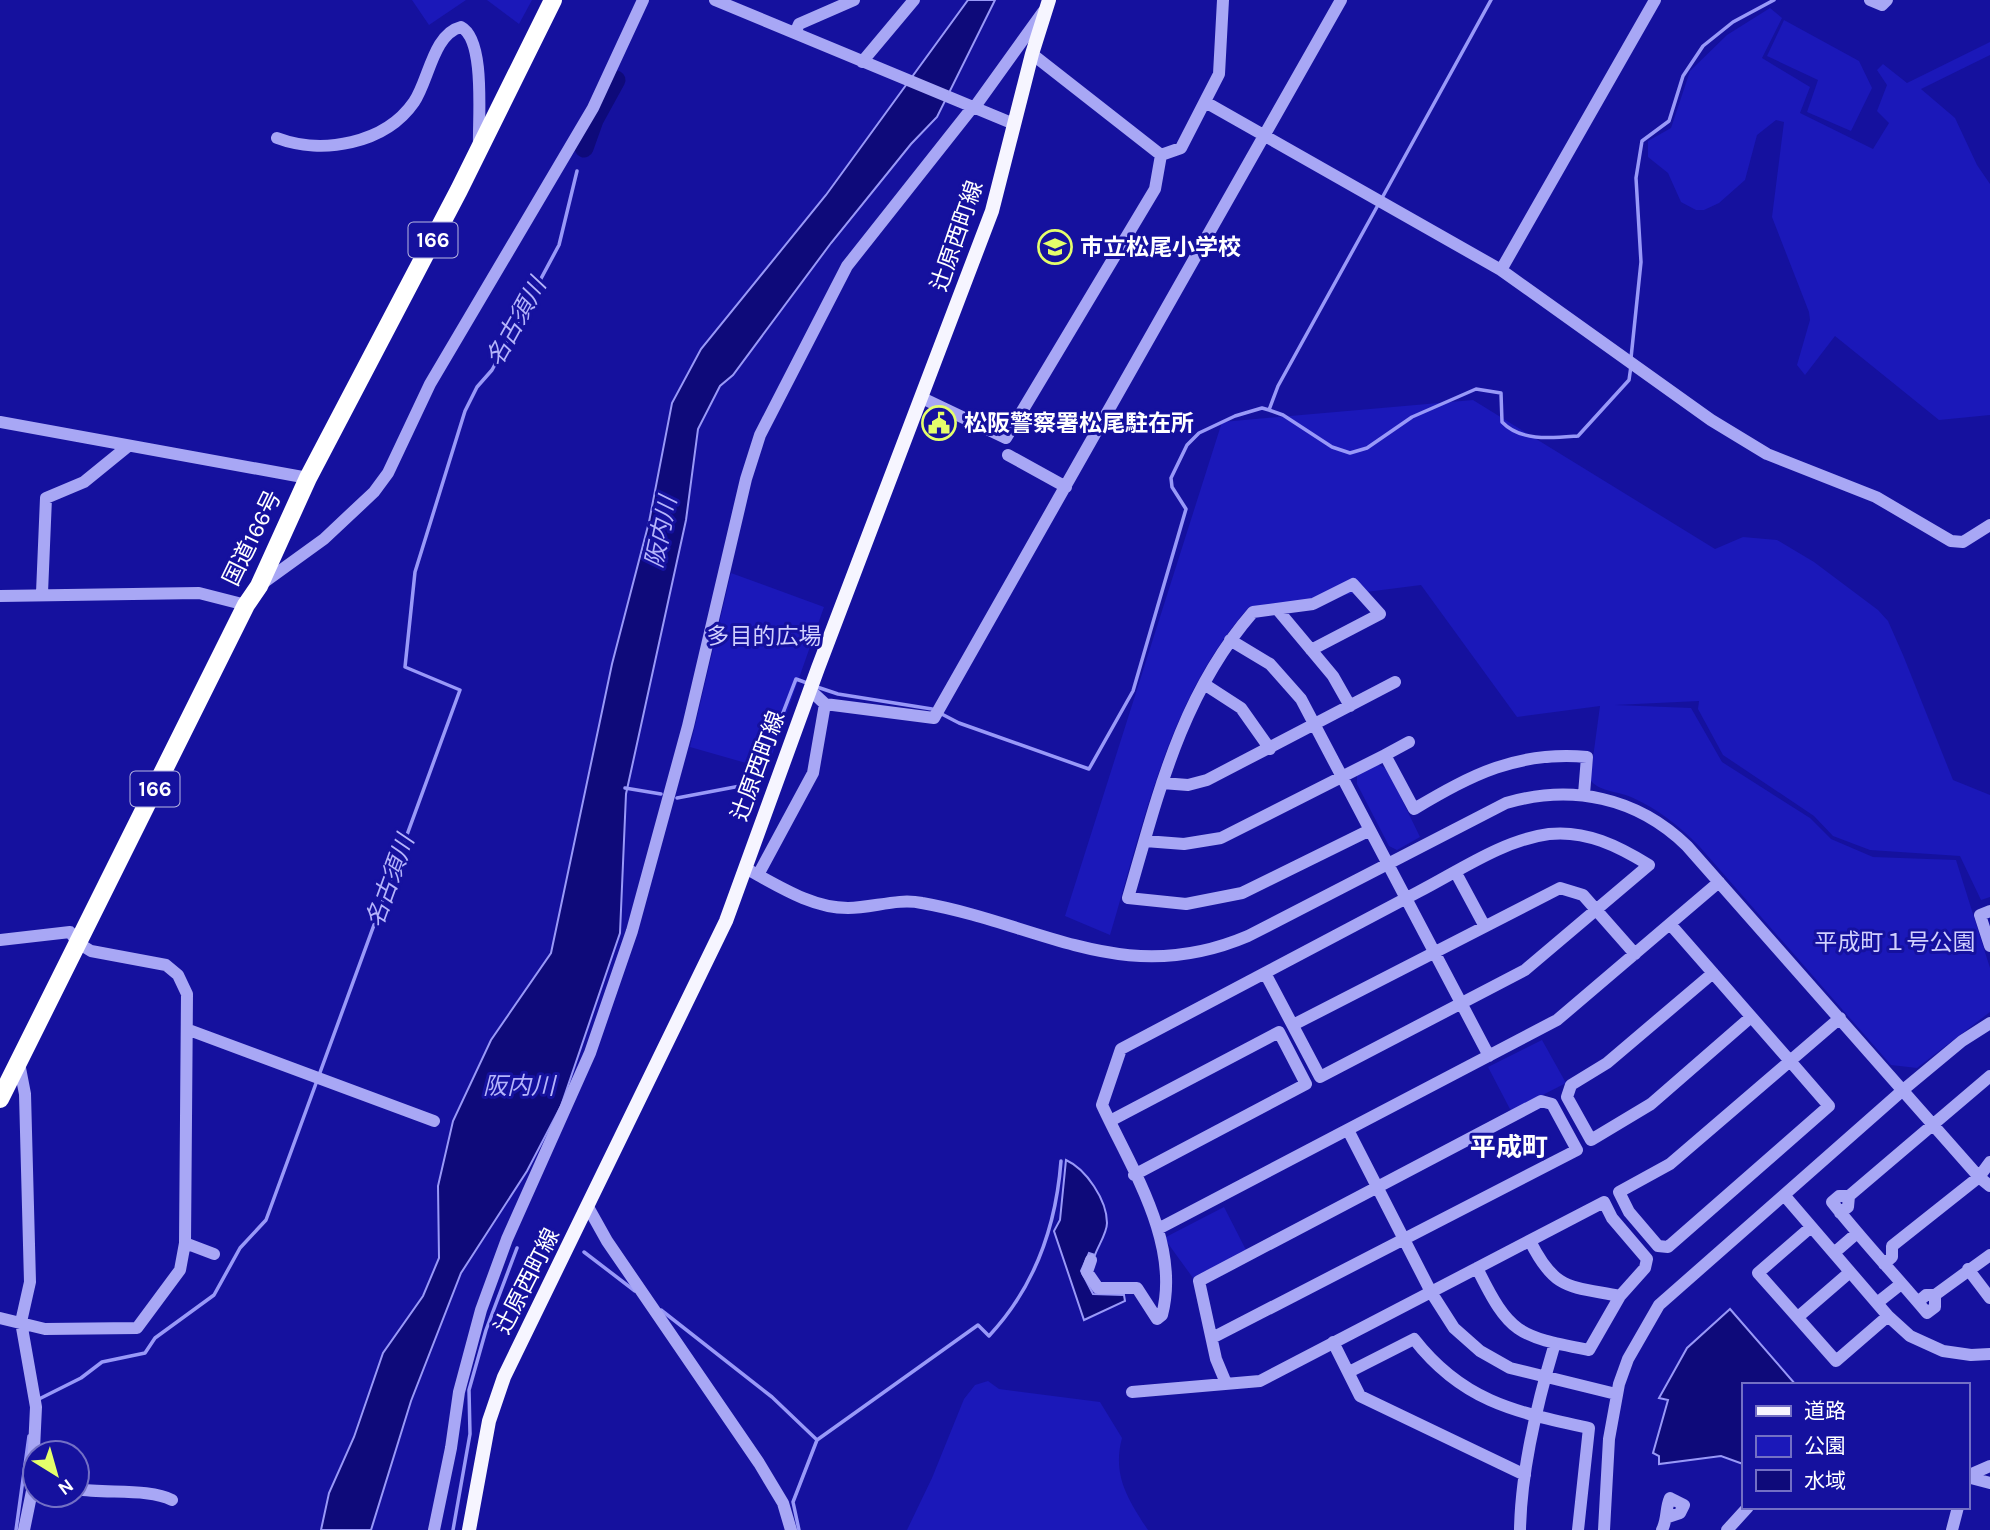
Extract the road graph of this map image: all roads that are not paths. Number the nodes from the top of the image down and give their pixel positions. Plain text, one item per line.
1 (553, 0) edge
2 (643, 0) edge
3 (715, 0) edge
4 (854, 0) edge
5 (914, 0) edge
6 (1223, 0) edge
7 (1341, 0) edge
8 (1655, 0) edge
9 (1870, 0) edge
10 (1887, 0) edge
11 (737, 4) edge
12 (1046, 5) edge
13 (796, 31) junction
14 (1032, 54) junction
15 (862, 62) junction
16 (1207, 103) junction
17 (972, 108) junction
18 (1014, 124) junction
19 (1265, 136) junction
20 (277, 138) dead end
21 (479, 150) junction
22 (1161, 155) junction
23 (1501, 270) junction
24 (922, 398) junction
25 (0, 422) edge
26 (127, 447) junction
27 (1008, 455) dead end
28 (308, 478) junction
29 (1066, 486) junction
30 (1990, 525) edge
31 (259, 586) junction
32 (42, 593) junction
33 (0, 596) edge
34 (246, 605) junction
35 (1277, 609) junction
36 (1230, 640) junction
37 (1311, 650) junction
38 (1395, 682) dead end
39 (1204, 684) junction
40 (811, 686) junction
41 (825, 704) junction
42 (1350, 706) junction
43 (1315, 725) junction
44 (1409, 741) dead end
45 (1269, 749) junction
46 (1385, 755) junction
47 (1343, 777) junction
48 (1162, 783) junction
49 (1584, 794) junction
50 (1370, 830) junction
51 (1145, 841) junction
52 (1388, 863) junction
53 (751, 872) junction
54 (1456, 873) junction
55 (1719, 882) junction
56 (1406, 899) junction
57 (1596, 910) junction
58 (1990, 911) edge
59 (1670, 924) junction
60 (1485, 925) junction
61 (0, 940) edge
62 (78, 943) junction
63 (1990, 946) edge
64 (1433, 952) junction
65 (1635, 954) junction
66 (1265, 973) junction
67 (1713, 973) junction
68 (1461, 1004) junction
69 (1751, 1017) junction
70 (1840, 1018) junction
71 (1990, 1023) edge
72 (1293, 1024) junction
73 (188, 1030) junction
74 (1489, 1056) junction
75 (1790, 1061) junction
76 (19, 1063) junction
77 (1990, 1076) edge
78 (1903, 1090) junction
79 (0, 1099) edge
80 (434, 1121) dead end
81 (1110, 1121) junction
82 (1932, 1124) junction
83 (1348, 1130) junction
84 (1990, 1162) edge
85 (1134, 1175) junction
86 (1979, 1177) junction
87 (1990, 1185) edge
88 (1377, 1187) junction
89 (1784, 1195) junction
90 (588, 1207) junction
91 (1811, 1227) junction
92 (1158, 1229) junction
93 (1857, 1233) junction
94 (1404, 1239) junction
95 (1530, 1241) junction
96 (185, 1243) junction
97 (1892, 1246) junction
98 (1834, 1253) junction
99 (1874, 1253) junction
100 (214, 1254) dead end
101 (1990, 1255) edge
102 (1091, 1259) dead end
103 (1884, 1264) junction
104 (1477, 1268) junction
105 (1968, 1269) junction
106 (1850, 1272) junction
107 (1901, 1284) junction
108 (1431, 1292) junction
109 (1620, 1296) junction
110 (1990, 1298) edge
111 (1877, 1303) junction
112 (1888, 1316) junction
113 (1798, 1317) junction
114 (0, 1318) edge
115 (21, 1322) junction
116 (1212, 1338) junction
117 (1333, 1342) junction
118 (1555, 1343) junction
119 (1990, 1354) edge
120 (1349, 1372) junction
121 (1545, 1378) junction
122 (1226, 1383) junction
123 (1132, 1392) dead end
124 (1616, 1394) junction
125 (1538, 1417) junction
126 (35, 1439) edge
127 (1990, 1466) edge
128 (1525, 1475) junction
129 (1969, 1476) edge
130 (1969, 1478) edge
131 (1990, 1483) edge
132 (91, 1492) edge
133 (172, 1500) dead end
134 (29, 1509) edge
135 (1746, 1509) edge
136 (1957, 1509) edge
137 (1668, 1517) dead end
138 (24, 1530) edge
139 (434, 1530) edge
140 (469, 1530) edge
141 (791, 1530) edge
142 (1520, 1530) edge
143 (1577, 1530) edge
144 (1604, 1530) edge
145 (1662, 1530) edge
146 (1727, 1530) edge
147 (1952, 1530) edge

1 - 21 highway, 国道166号 / 166
2 - 31 street
3 - 11 street
4 - 13 street
5 - 15 street
6 - 16 street
7 - 19 street
8 - 23 street
9 - 10 street
11 - 13 street
12 - 14 main road, 辻原西町線
12 - 17 street
13 - 15 street
14 - 18 main road, 辻原西町線
14 - 22 street
15 - 17 street
16 - 19 street
16 - 22 street
17 - 18 street
17 - 139 street
18 - 24 main road, 辻原西町線
19 - 23 street
19 - 29 street
20 - 21 street
21 - 28 highway, 国道166号 / 166
22 - 24 street
23 - 30 street
24 - 40 main road, 辻原西町線
25 - 26 street
26 - 28 street
26 - 32 street
27 - 29 street
28 - 31 highway, 国道166号 / 166
29 - 41 street
31 - 34 highway, 国道166号 / 166
32 - 33 street
32 - 34 street
34 - 62 highway, 国道166号 / 166
35 - 36 street
35 - 37 street
35 - 37 street
36 - 39 street
36 - 43 street
37 - 42 street
38 - 42 street
39 - 45 street
39 - 48 street
40 - 41 street
40 - 53 main road, 辻原西町線
41 - 53 street
42 - 43 street
43 - 45 street
43 - 47 street
44 - 46 street
45 - 48 street
46 - 47 street
46 - 49 street
47 - 50 street
47 - 51 street
48 - 51 street
49 - 52 street
49 - 55 street
50 - 51 street
50 - 52 street
52 - 53 street
52 - 56 street
53 - 90 main road, 辻原西町線
54 - 56 street
54 - 57 street
54 - 60 street
55 - 59 street
55 - 70 street
56 - 64 street
56 - 66 street
57 - 60 street
57 - 65 street
57 - 68 street
58 - 63 street
59 - 65 street
59 - 67 street
60 - 64 street
61 - 62 street
62 - 73 street
62 - 76 highway, 国道166号 / 166
64 - 68 street
64 - 72 street
65 - 74 street
66 - 72 street
66 - 81 street
67 - 69 street
67 - 69 street
68 - 72 street
68 - 74 street
69 - 75 street
70 - 75 street
70 - 78 street
71 - 78 street
73 - 80 street
73 - 96 street
74 - 83 street
75 - 75 street
76 - 79 highway, 国道166号 / 166
76 - 115 street
77 - 82 street
78 - 82 street
78 - 89 street
81 - 85 street
81 - 85 street
82 - 86 street
82 - 93 street
83 - 88 street
83 - 92 street
84 - 86 street
85 - 92 street
86 - 87 street
86 - 97 street
88 - 94 street
88 - 94 street
88 - 116 street
89 - 91 street
89 - 124 street
90 - 140 main road, 辻原西町線
90 - 141 street
91 - 98 street
91 - 113 street
92 - 102 street
93 - 98 street
93 - 99 street
94 - 108 street
94 - 116 street
95 - 104 street
95 - 109 street
95 - 109 street
96 - 100 street
96 - 115 street
97 - 99 street
97 - 103 street
98 - 106 street
99 - 103 street
101 - 105 street
103 - 107 street
104 - 108 street
104 - 118 street
105 - 107 street
105 - 110 street
106 - 111 street
106 - 113 street
107 - 111 street
108 - 117 street
108 - 121 street
109 - 118 street
111 - 112 street
112 - 113 street
112 - 119 street
114 - 115 street
115 - 126 street
116 - 122 street
117 - 120 street
117 - 122 street
118 - 121 street
120 - 125 street
120 - 128 street
121 - 124 street
121 - 125 street
122 - 123 street
124 - 144 street
125 - 128 street
125 - 143 street
127 - 129 street
128 - 142 street
130 - 131 street
132 - 133 street
134 - 138 street
135 - 146 street
136 - 147 street
137 - 145 street

